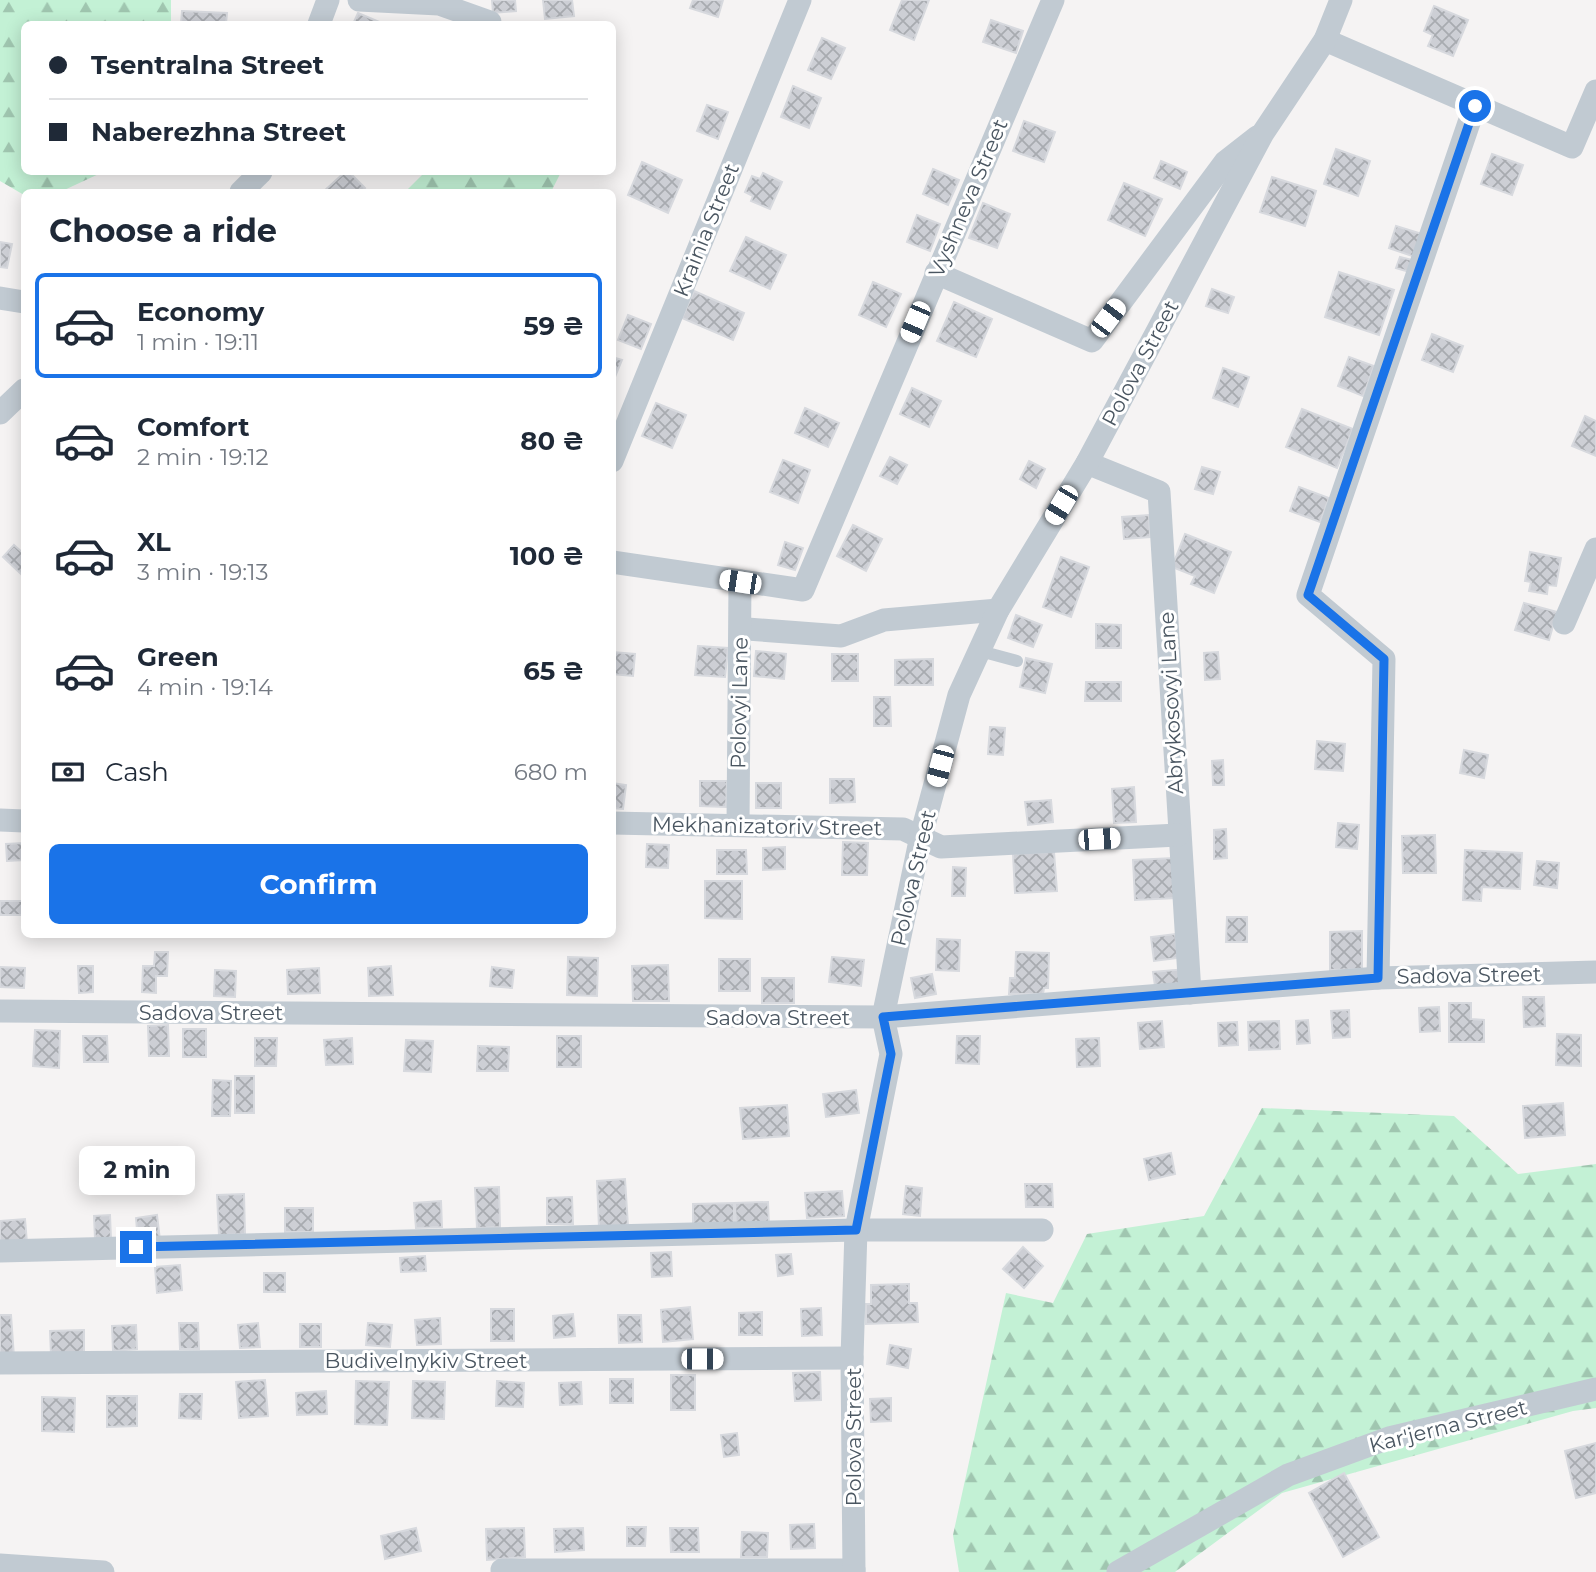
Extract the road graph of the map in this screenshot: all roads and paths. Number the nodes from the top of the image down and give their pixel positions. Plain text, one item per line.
1 (328, 0) edge
2 (359, 0) edge
3 (800, 0) edge
4 (1053, 0) edge
5 (1341, 0) edge
6 (320, 21) edge
7 (487, 21) edge
8 (1325, 40) junction
9 (1596, 91) edge
10 (1475, 106) junction
11 (1263, 133) junction
12 (258, 175) edge
13 (244, 189) edge
14 (936, 273) junction
15 (0, 298) edge
16 (21, 302) edge
17 (21, 393) edge
18 (0, 413) edge
19 (616, 451) edge
20 (1087, 463) junction
21 (1596, 549) edge
22 (616, 563) edge
23 (740, 582) junction
24 (998, 610) junction
25 (1564, 623) dead end
26 (747, 629) dead end
27 (980, 651) junction
28 (1017, 661) dead end
29 (0, 820) edge
30 (21, 821) edge
31 (616, 823) edge
32 (738, 825) junction
33 (1178, 835) junction
34 (921, 836) junction
35 (1596, 972) edge
36 (1378, 978) junction
37 (1189, 993) junction
38 (0, 1011) edge
39 (883, 1017) junction
40 (856, 1230) junction
41 (1042, 1230) dead end
42 (0, 1251) edge
43 (852, 1358) junction
44 (0, 1363) edge
45 (1596, 1390) edge
46 (0, 1565) edge
47 (502, 1570) dead end
48 (854, 1571) edge
49 (103, 1572) edge
50 (1118, 1572) edge

1 - 6 street
2 - 7 street
3 - 19 street, Krainia Street
4 - 14 street, Vyshneva Street
5 - 8 street, Polova Street
8 - 10 street
8 - 11 street, Polova Street
9 - 10 street
10 - 36 street
11 - 14 street, Polova Street
11 - 20 street, Polova Street
12 - 13 street
14 - 23 street, Vyshneva Street
15 - 16 street
17 - 18 street
20 - 24 street, Polova Street
20 - 33 street, Abrykosovyi Lane
21 - 25 street
22 - 23 street
23 - 32 street, Polovyi Lane
24 - 26 street
24 - 27 street, Polova Street
27 - 28 lane
27 - 34 street, Polova Street
29 - 30 street
31 - 32 street, Mekhanizatoriv Street
32 - 34 street, Mekhanizatoriv Street
33 - 34 street, Mekhanizatoriv Street
33 - 37 street, Abrykosovyi Lane
34 - 39 street, Polova Street
35 - 36 street, Sadova Street
36 - 37 street, Sadova Street
37 - 39 street, Sadova Street
38 - 39 street, Sadova Street
39 - 40 street, Polova Street
40 - 41 street
40 - 42 street
40 - 43 street, Polova Street
43 - 44 street, Budivelnykiv Street
43 - 48 street, Polova Street
45 - 50 street, Kar'jerna Street
46 - 49 street
47 - 48 street

